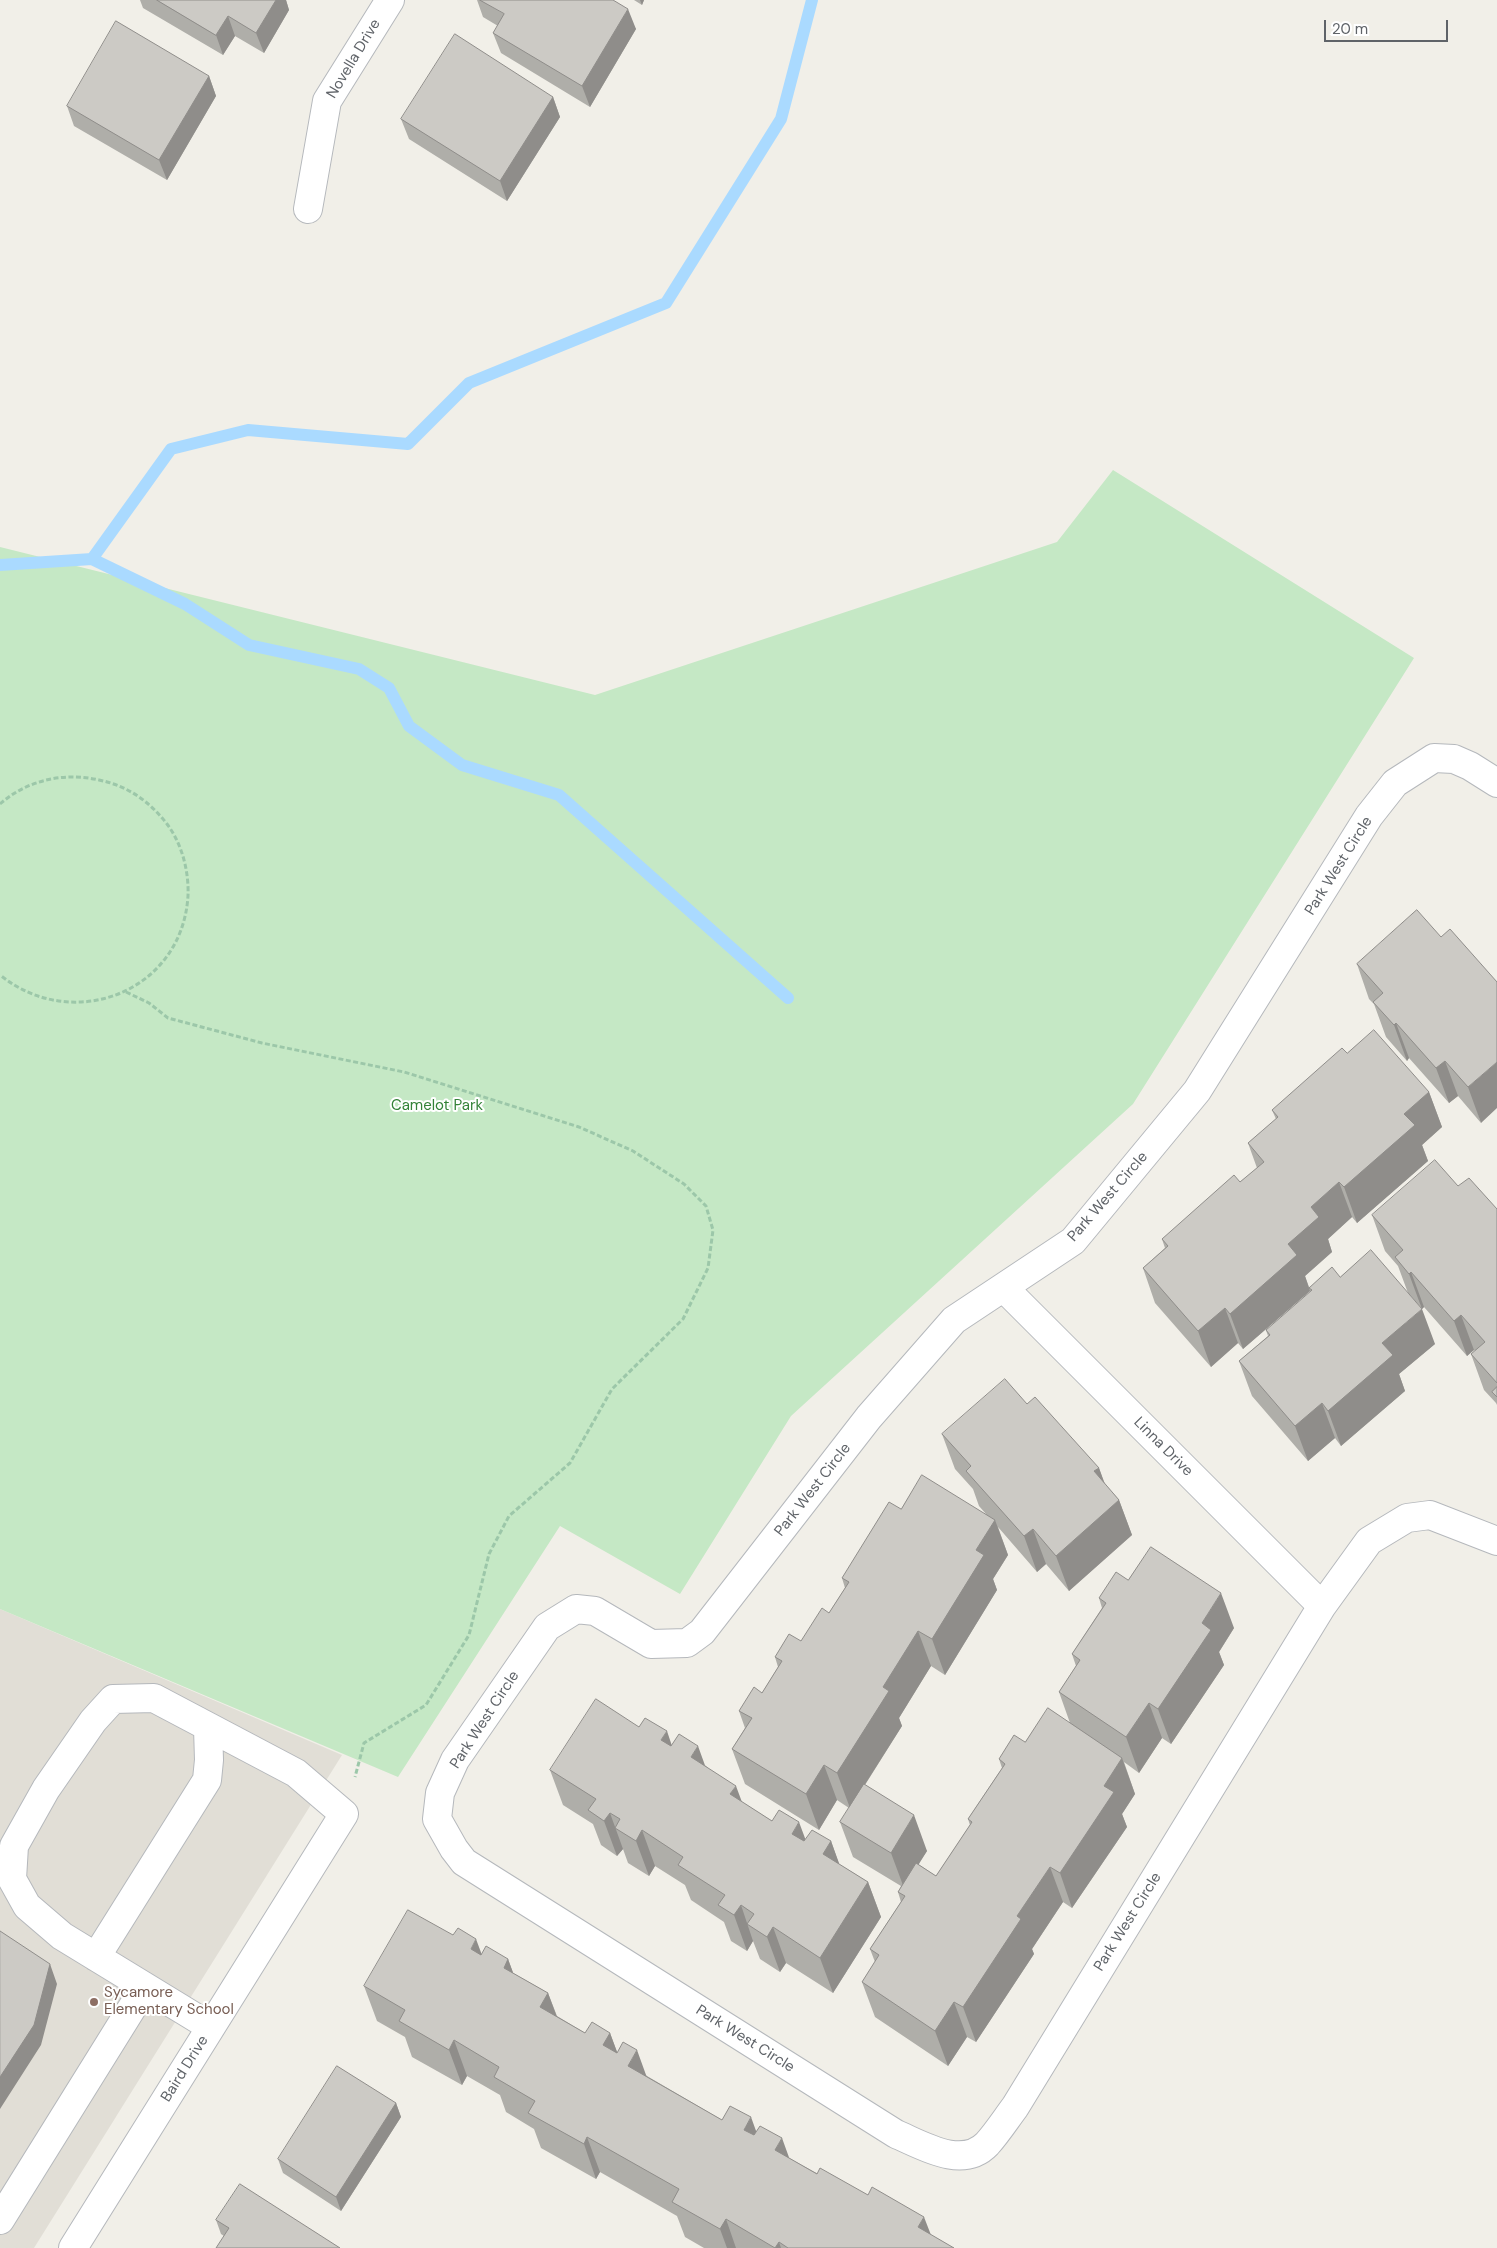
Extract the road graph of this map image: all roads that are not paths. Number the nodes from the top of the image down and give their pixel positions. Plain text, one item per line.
1 (390, 0) edge
2 (308, 209) dead end
3 (1497, 783) edge
4 (1004, 1288) junction
5 (1497, 1541) edge
6 (1322, 1606) junction
7 (208, 1728) junction
8 (96, 1957) junction
9 (146, 1988) junction
10 (211, 2027) junction
11 (0, 2220) edge
12 (73, 2248) edge

1 - 2 street, Novella Drive
3 - 4 street, Park West Circle
4 - 6 street, Linna Drive
4 - 6 street, Park West Circle
5 - 6 street, Park West Circle
7 - 8 street
7 - 8 street
7 - 10 street, Baird Drive
8 - 9 street
9 - 10 street
9 - 11 street
10 - 12 street, Baird Drive

